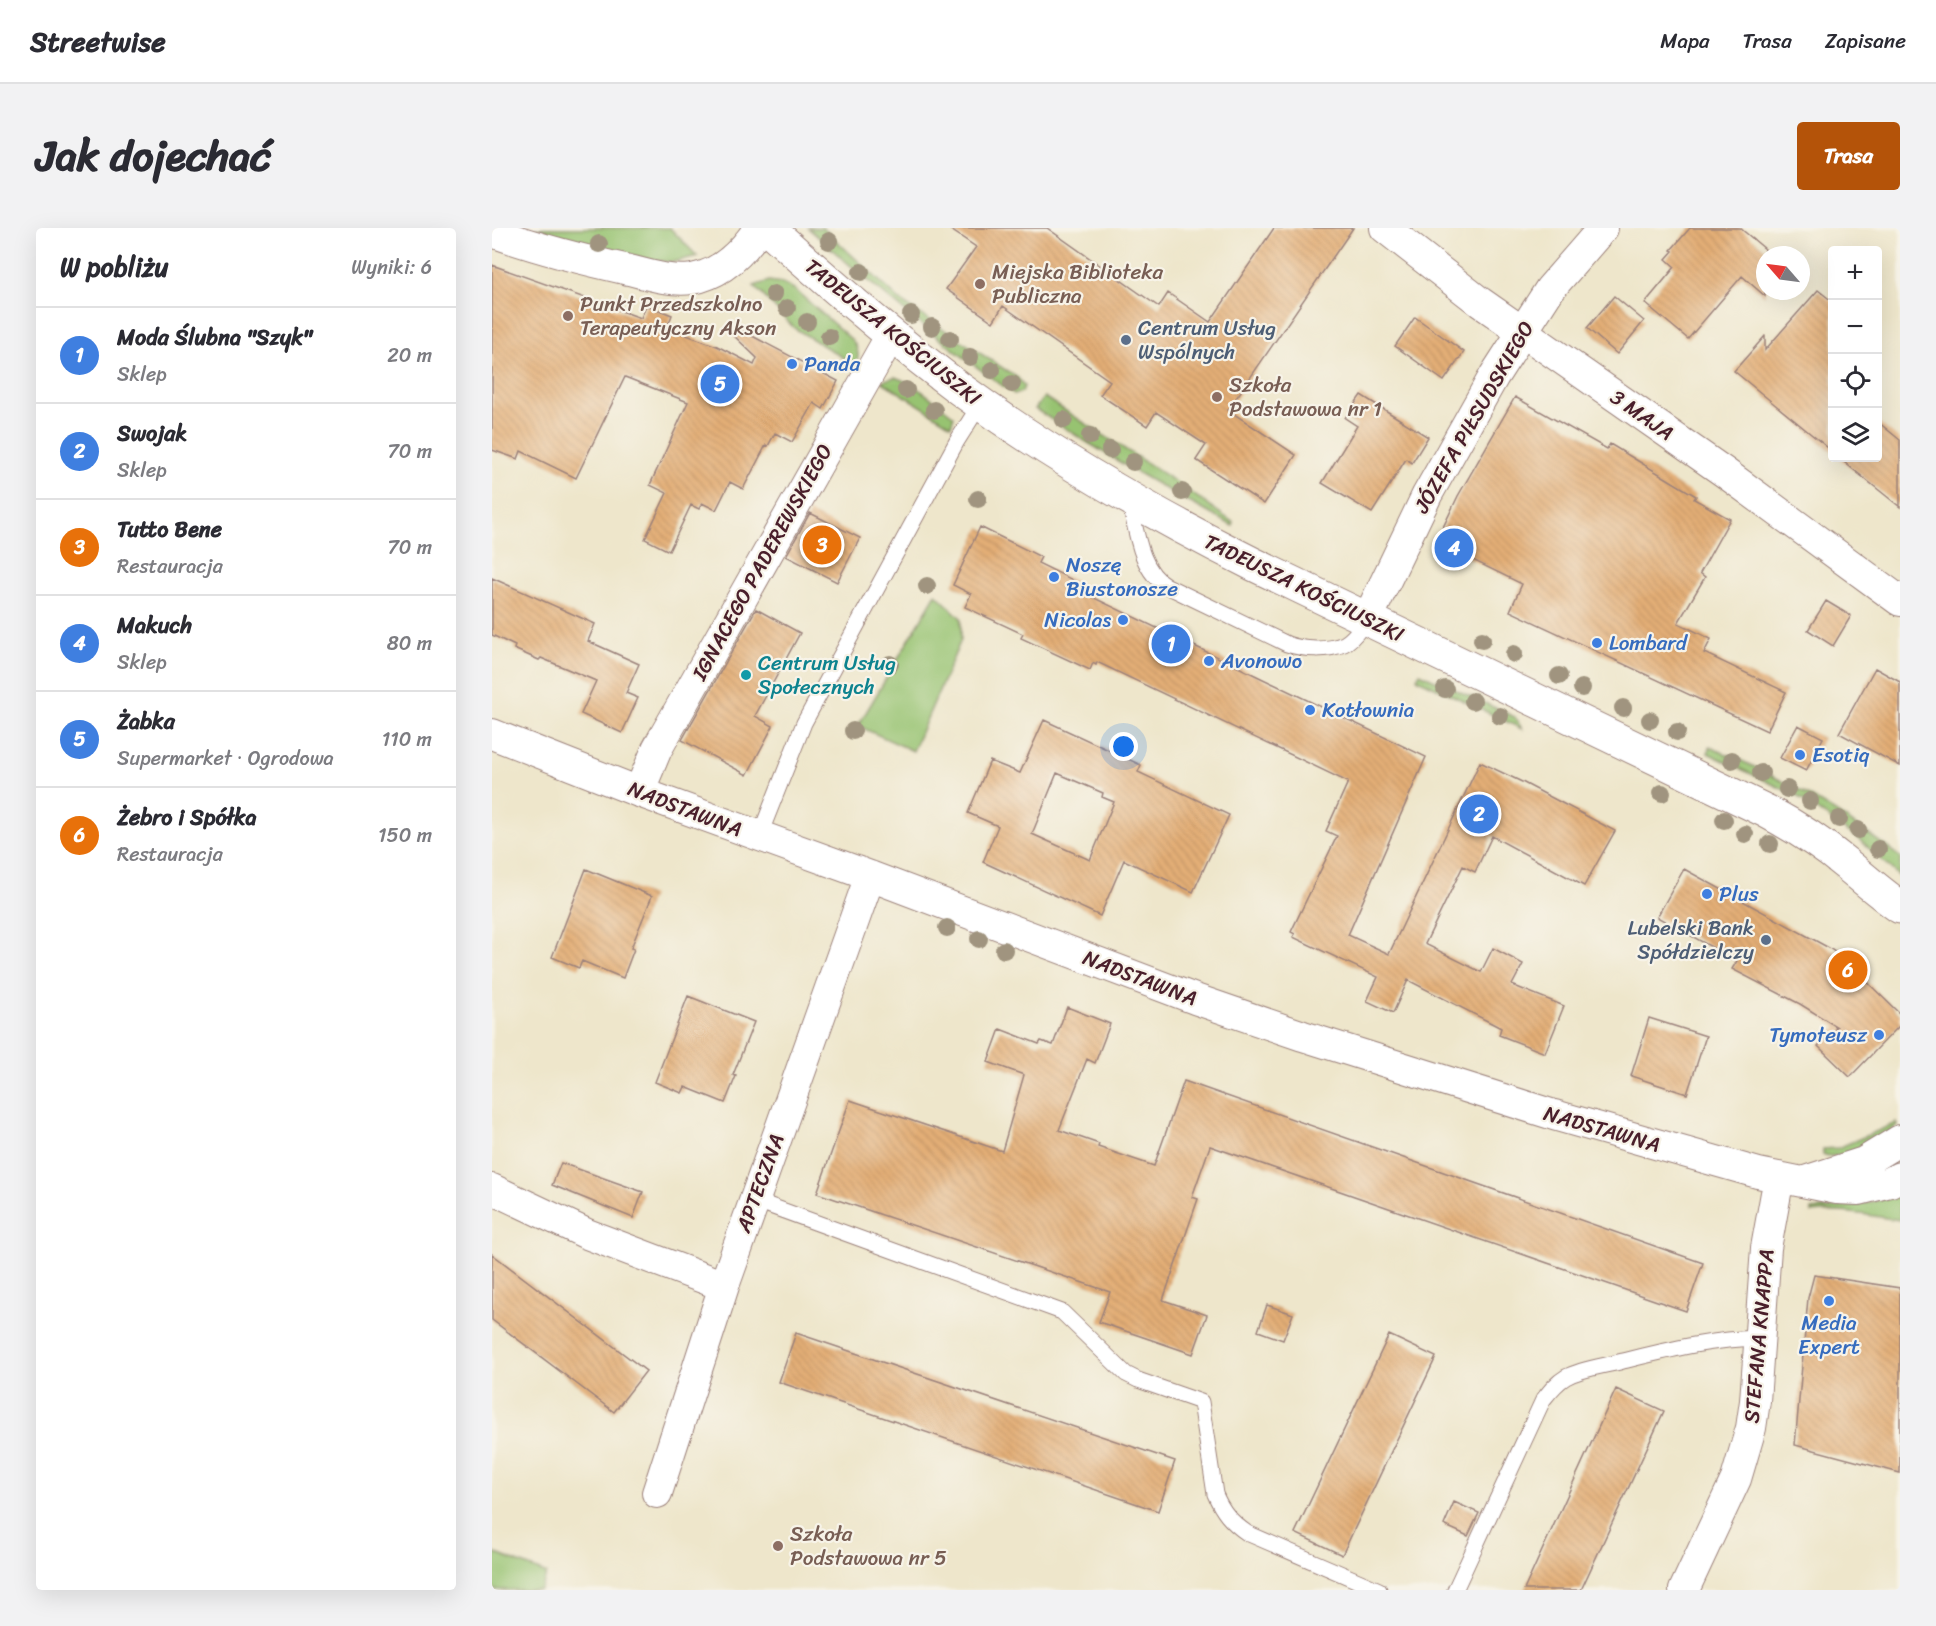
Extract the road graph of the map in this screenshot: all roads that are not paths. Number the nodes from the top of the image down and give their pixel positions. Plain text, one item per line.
1 (759, 228) edge
2 (768, 228) edge
3 (1385, 228) edge
4 (1603, 228) edge
5 (492, 232) edge
6 (1521, 331) junction
7 (891, 335) junction
8 (981, 404) junction
9 (1129, 499) junction
10 (1900, 601) edge
11 (1367, 620) junction
12 (492, 734) edge
13 (639, 792) junction
14 (759, 837) junction
15 (870, 876) junction
16 (1888, 898) edge
17 (1900, 929) edge
18 (1900, 1140) edge
19 (1900, 1178) edge
20 (1791, 1180) junction
21 (492, 1189) edge
22 (754, 1200) junction
23 (724, 1286) junction
24 (1759, 1338) junction
25 (657, 1493) dead end
26 (1379, 1590) edge
27 (1455, 1590) edge
28 (1684, 1590) edge

1 - 5 street
2 - 7 street, TADEUSZA KOŚCIUSZKI
3 - 6 street, 3 MAJA
4 - 6 street, JÓZEFA PIŁSUDSKIEGO
6 - 10 street, 3 MAJA
6 - 11 street, JÓZEFA PIŁSUDSKIEGO
7 - 8 street, TADEUSZA KOŚCIUSZKI
7 - 13 street, IGNACEGO PADEREWSKIEGO
8 - 9 street, TADEUSZA KOŚCIUSZKI
8 - 14 lane
9 - 11 street, TADEUSZA KOŚCIUSZKI
9 - 11 lane
11 - 16 street, TADEUSZA KOŚCIUSZKI
12 - 13 street, NADSTAWNA
13 - 14 street, NADSTAWNA
14 - 15 street, NADSTAWNA
15 - 20 street, NADSTAWNA
15 - 22 street, APTECZNA
16 - 17 street, TADEUSZA KOŚCIUSZKI
18 - 20 street
19 - 20 street, NADSTAWNA
20 - 24 street, STEFANA KNAPPA
21 - 23 street
22 - 23 street, APTECZNA
22 - 26 lane
23 - 25 street, APTECZNA
24 - 27 lane
24 - 28 street, STEFANA KNAPPA

